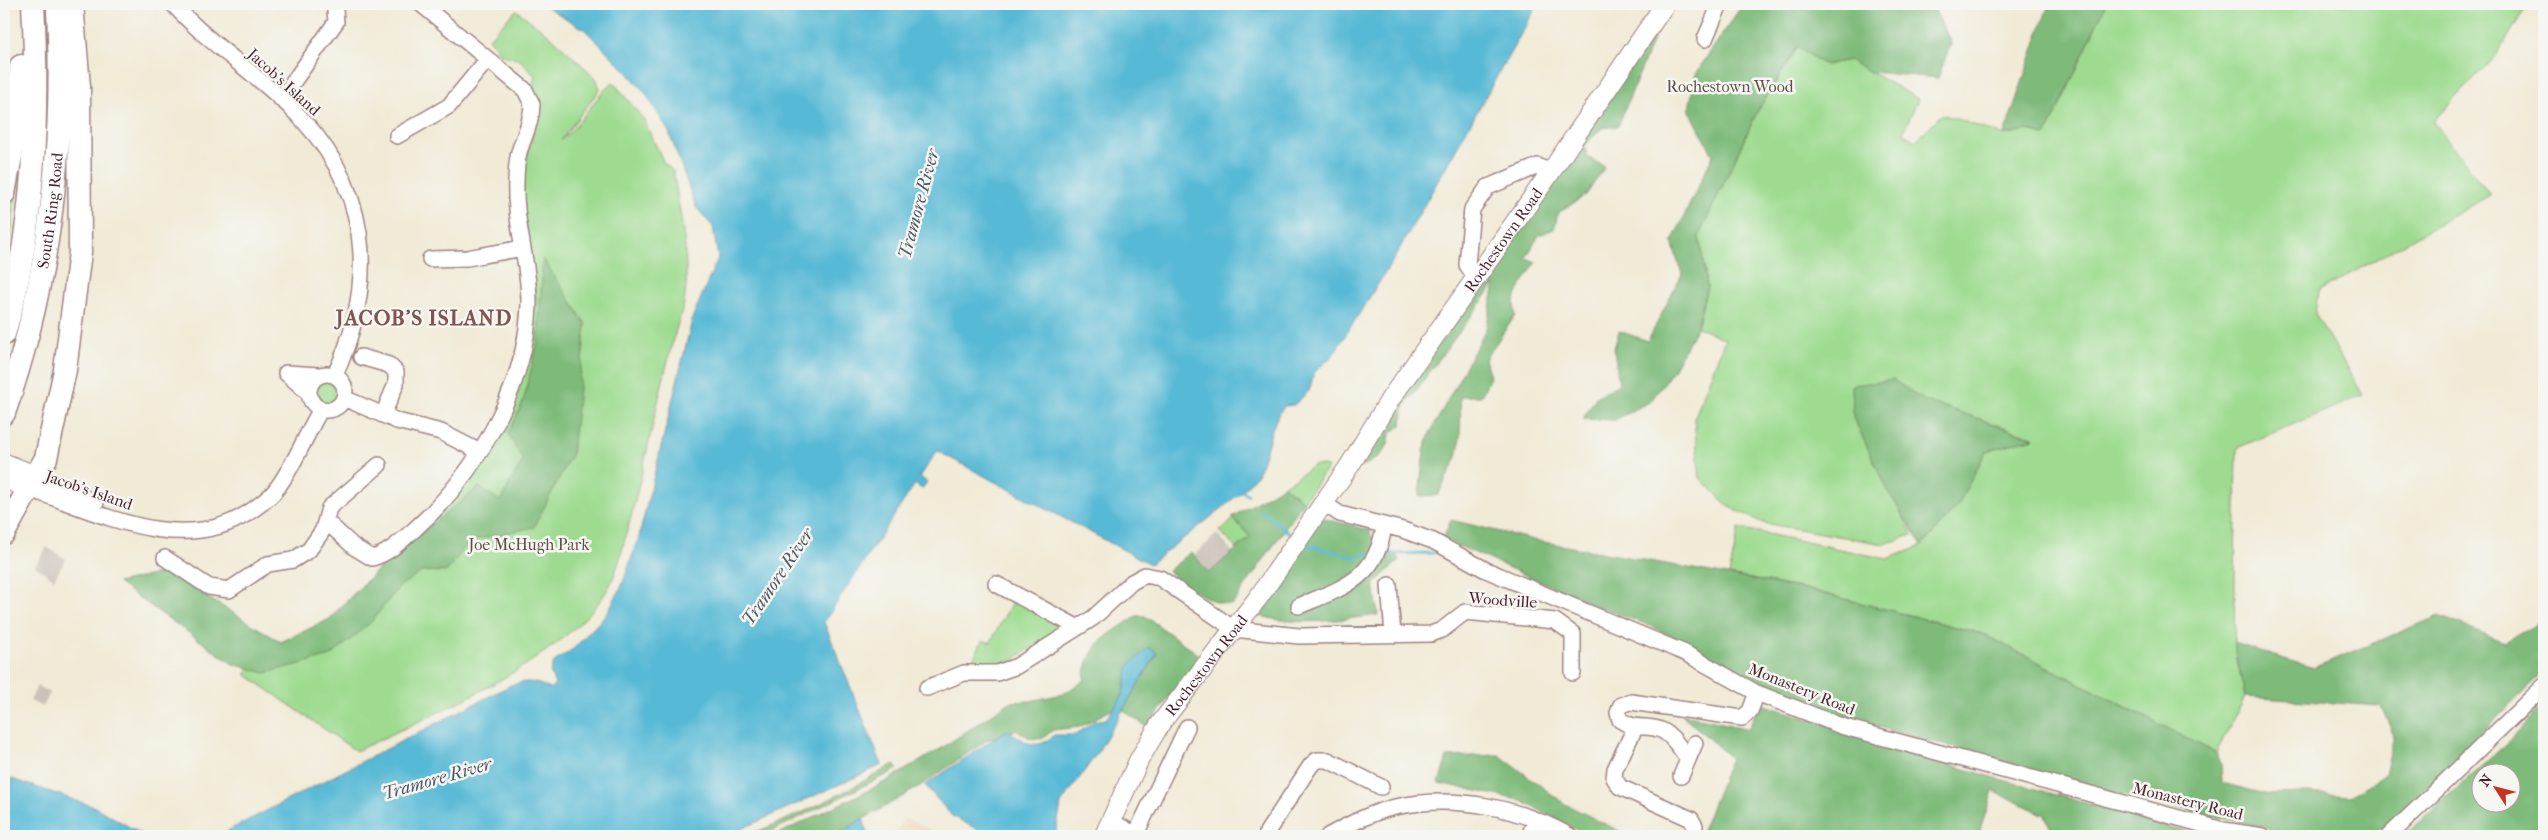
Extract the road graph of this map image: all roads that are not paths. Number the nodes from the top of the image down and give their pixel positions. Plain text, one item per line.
1 (21, 4) edge
2 (33, 4) edge
3 (58, 4) edge
4 (72, 4) edge
5 (173, 4) edge
6 (421, 4) edge
7 (1665, 4) edge
8 (1720, 4) edge
9 (335, 10) dead end
10 (1705, 39) dead end
11 (487, 60) junction
12 (281, 99) junction
13 (397, 136) dead end
14 (1550, 173) junction
15 (4, 193) edge
16 (523, 248) junction
17 (430, 259) dead end
18 (1476, 278) junction
19 (4, 334) edge
20 (361, 357) dead end
21 (319, 375) junction
22 (335, 375) junction
23 (309, 393) junction
24 (344, 398) junction
25 (321, 409) junction
26 (4, 413) edge
27 (383, 415) junction
28 (478, 451) junction
29 (380, 465) dead end
30 (7, 472) edge
31 (33, 482) junction
32 (1322, 503) junction
33 (327, 522) junction
34 (1384, 526) junction
35 (4, 533) edge
36 (166, 558) dead end
37 (996, 584) dead end
38 (1389, 585) dead end
39 (1299, 606) dead end
40 (1076, 626) junction
41 (1234, 629) junction
42 (1393, 635) junction
43 (1573, 673) dead end
44 (2544, 686) edge
45 (928, 688) dead end
46 (1757, 694) junction
47 (1187, 727) dead end
48 (1635, 728) junction
49 (1694, 743) dead end
50 (1688, 759) junction
51 (1681, 776) dead end
52 (1381, 787) dead end
53 (1534, 820) junction
54 (1107, 829) edge
55 (2222, 833) edge
56 (1692, 834) dead end
57 (1137, 835) edge
58 (1267, 836) edge
59 (1328, 836) edge
60 (1530, 836) edge
61 (1570, 836) edge
62 (2263, 836) edge
63 (2389, 836) edge

1 - 15 highway
2 - 19 highway, South Ring Road
3 - 26 highway, South Ring Road
4 - 31 highway
5 - 12 street, Jacob's Island
6 - 11 street
7 - 14 main road, Rochestown Road
8 - 10 street
9 - 12 street
11 - 13 street
11 - 16 street
12 - 22 street, Jacob's Island
14 - 18 main road, Rochestown Road
14 - 18 street
16 - 17 street
16 - 28 street
18 - 32 main road, Rochestown Road
20 - 27 street
21 - 22 street
21 - 23 street
21 - 23 street
22 - 24 street
23 - 25 street
24 - 25 street
24 - 27 street
25 - 31 street, Jacob's Island
27 - 28 street
28 - 33 street
29 - 33 street
30 - 31 main road
31 - 35 highway
32 - 34 street, Monastery Road
32 - 41 main road, Rochestown Road
33 - 36 street
34 - 39 street
34 - 46 street, Monastery Road
37 - 40 street
38 - 42 street
40 - 41 street
40 - 45 street
41 - 42 street, Woodville
41 - 54 main road, Rochestown Road
42 - 43 street, Woodville
44 - 63 street
46 - 48 street
46 - 55 street, Monastery Road
47 - 57 street
48 - 50 street
48 - 56 street
49 - 50 street
50 - 51 street
52 - 58 street
53 - 59 street
53 - 60 street
53 - 61 street
54 - 57 street
55 - 62 street, Monastery Road

